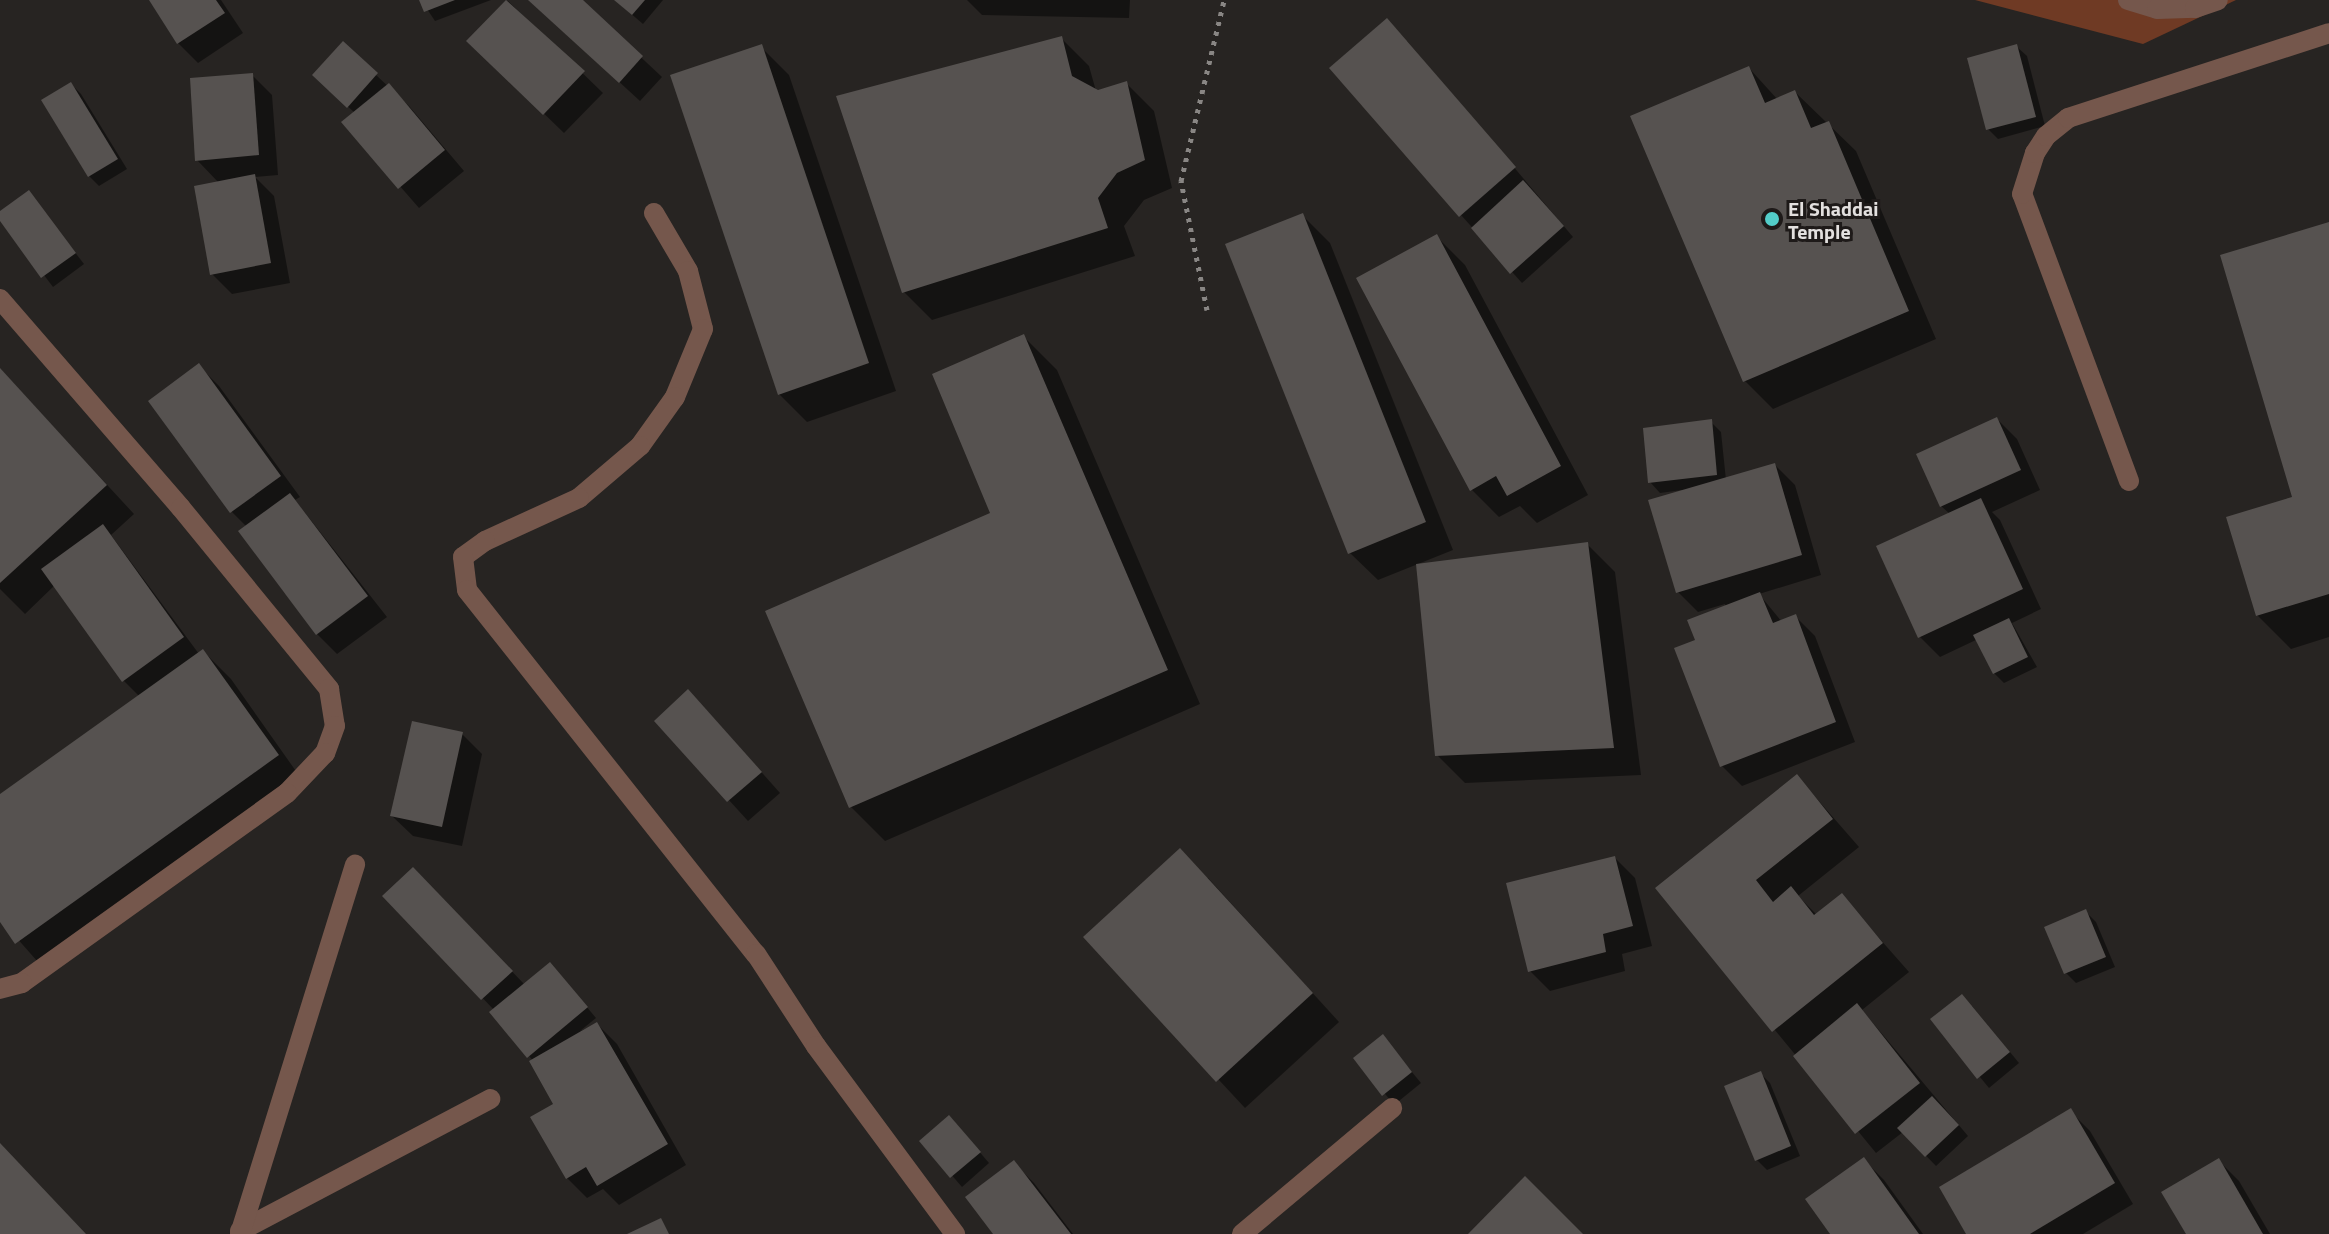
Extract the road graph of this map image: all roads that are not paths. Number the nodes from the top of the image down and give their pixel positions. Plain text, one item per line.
1 (2128, 0) edge
2 (2218, 0) edge
3 (2329, 33) edge
4 (654, 213) dead end
5 (0, 299) edge
6 (2129, 481) dead end
7 (355, 864) dead end
8 (0, 989) edge
9 (490, 1099) dead end
10 (1392, 1108) dead end
11 (240, 1232) edge
12 (955, 1234) edge
13 (1242, 1234) edge

1 - 2 street
3 - 6 street
4 - 12 street
5 - 8 street
7 - 11 street
9 - 11 street
10 - 13 street

